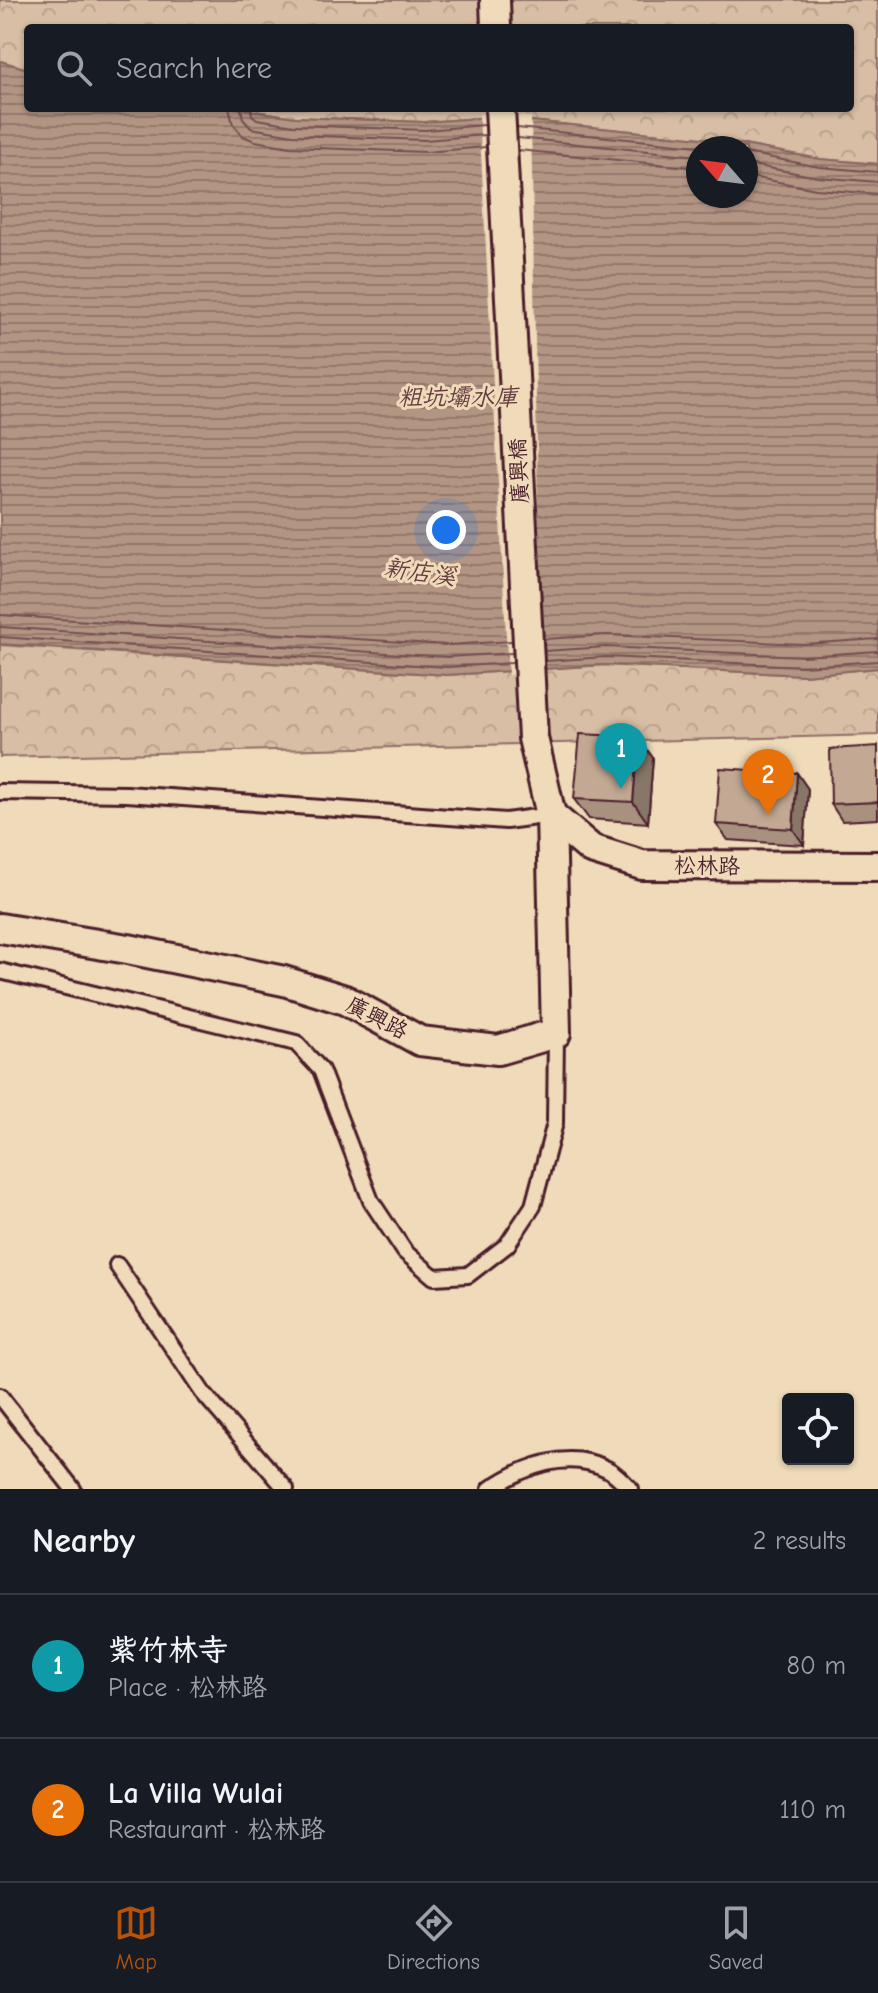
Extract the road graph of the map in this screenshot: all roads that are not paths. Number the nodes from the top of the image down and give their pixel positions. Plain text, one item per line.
1 (495, 0) edge
2 (496, 24) edge
3 (500, 112) edge
4 (0, 792) edge
5 (551, 815) junction
6 (878, 866) edge
7 (0, 928) edge
8 (0, 971) edge
9 (556, 1033) junction
10 (117, 1265) dead end
11 (0, 1396) edge
12 (73, 1489) edge
13 (286, 1489) edge
14 (490, 1489) edge
15 (631, 1489) edge

1 - 2 street
3 - 5 street, 廣興橋
4 - 5 lane
5 - 6 street, 松林路
5 - 9 street
7 - 9 street, 廣興路
8 - 9 lane
10 - 13 lane
11 - 12 lane
14 - 15 lane

